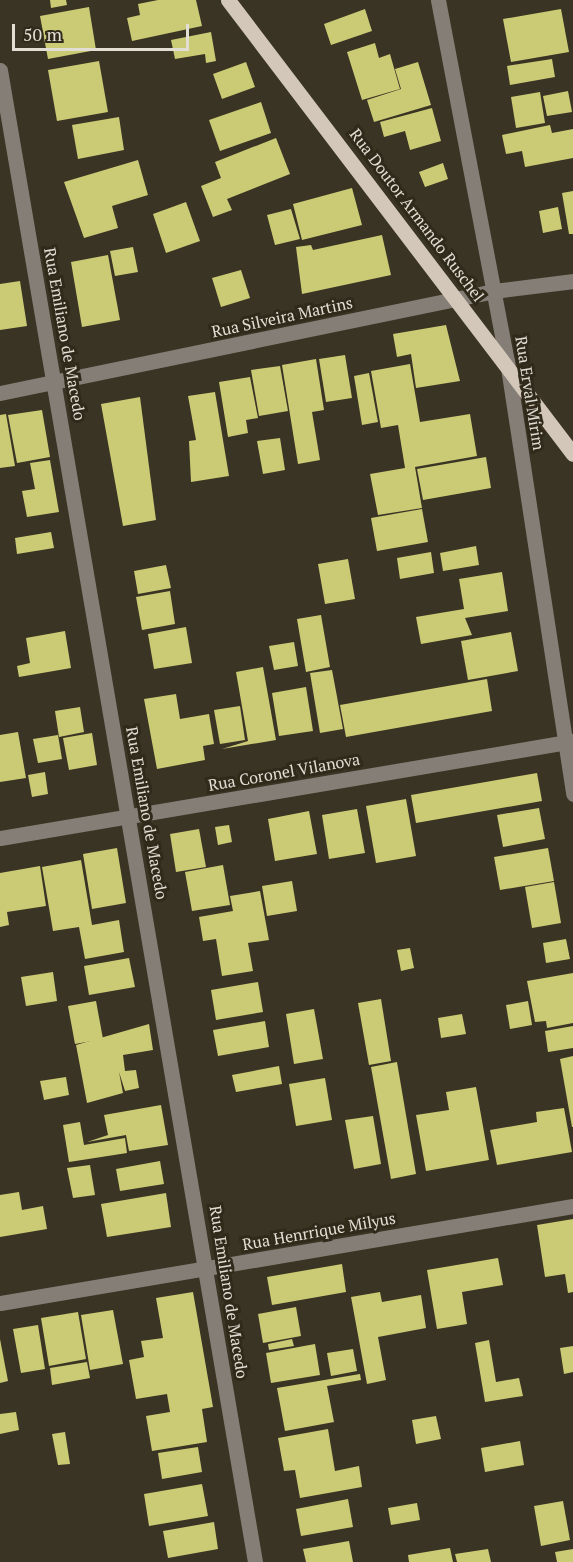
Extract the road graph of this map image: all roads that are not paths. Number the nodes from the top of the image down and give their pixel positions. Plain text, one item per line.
1 (228, 0) edge
2 (438, 0) edge
3 (0, 70) edge
4 (573, 281) edge
5 (495, 291) junction
6 (455, 299) junction
7 (507, 361) junction
8 (55, 383) junction
9 (0, 393) edge
10 (573, 454) edge
11 (569, 742) edge
12 (573, 794) edge
13 (130, 816) junction
14 (0, 838) edge
15 (573, 1206) edge
16 (207, 1268) junction
17 (0, 1303) edge
18 (255, 1562) edge

1 - 6 main road, Rua Doutor Armando Ruschel
2 - 5 street, Rua Erval Mirim
3 - 8 street, Rua Emiliano de Macedo
4 - 5 street, Rua Silveira Martins
5 - 6 street, Rua Silveira Martins
5 - 7 street, Rua Erval Mirim
6 - 7 main road, Rua Doutor Armando Ruschel
6 - 8 street, Rua Silveira Martins
7 - 10 main road, Rua Doutor Armando Ruschel
7 - 11 street, Rua Erval Mirim
8 - 9 street, Rua Silveira Martins
8 - 13 street, Rua Emiliano de Macedo
11 - 12 street, Rua Erval Mirim
11 - 13 street, Rua Coronel Vilanova
13 - 14 street, Rua Coronel Vilanova
13 - 16 street, Rua Emiliano de Macedo
15 - 16 street, Rua Henrrique Milyus
16 - 17 street, Rua Henrrique Milyus
16 - 18 street, Rua Emiliano de Macedo

